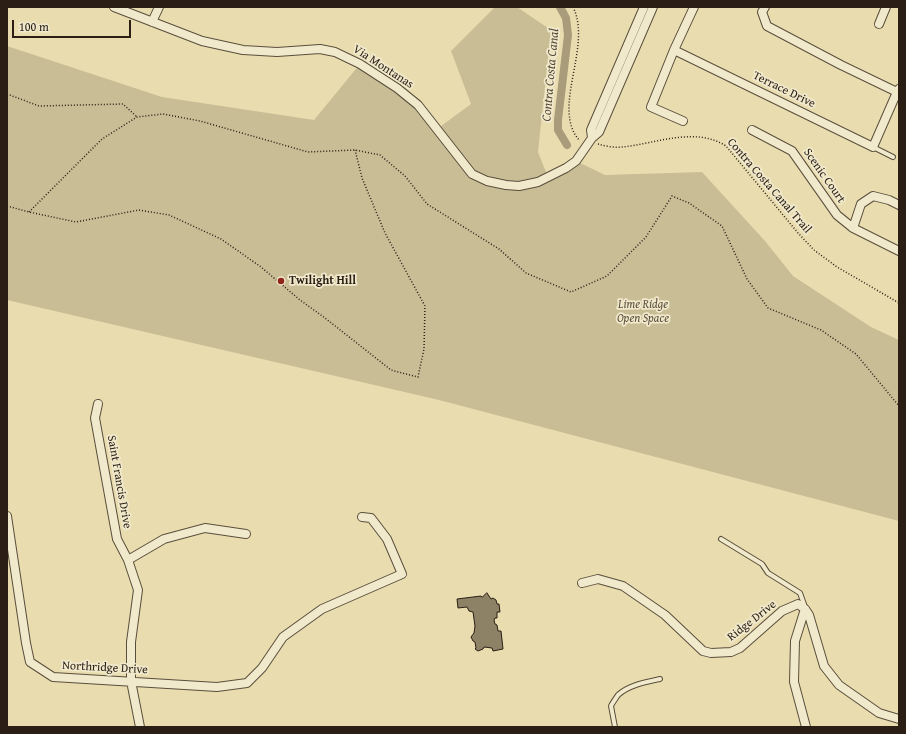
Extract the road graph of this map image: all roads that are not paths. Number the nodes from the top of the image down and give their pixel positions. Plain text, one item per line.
1 (114, 7) edge
2 (159, 7) edge
3 (644, 7) edge
4 (653, 7) edge
5 (694, 7) edge
6 (765, 7) edge
7 (886, 7) edge
8 (152, 22) junction
9 (878, 24) dead end
10 (674, 50) junction
11 (898, 91) edge
12 (683, 121) dead end
13 (752, 130) dead end
14 (589, 143) junction
15 (873, 147) junction
16 (892, 157) dead end
17 (899, 205) edge
18 (853, 228) junction
19 (899, 250) edge
20 (98, 404) dead end
21 (7, 516) edge
22 (362, 517) dead end
23 (246, 534) dead end
24 (721, 539) dead end
25 (128, 560) junction
26 (582, 583) dead end
27 (805, 609) junction
28 (660, 679) dead end
29 (131, 681) junction
30 (899, 719) edge
31 (140, 727) edge
32 (615, 727) edge
33 (806, 727) edge

1 - 8 street, Via Montanas
2 - 8 street
3 - 14 street, Via Montanas
4 - 14 street, Via Montanas
5 - 10 street
6 - 11 street
7 - 9 street
8 - 14 street, Via Montanas
10 - 12 street
10 - 15 street, Terrace Drive
11 - 15 street
13 - 18 street, Scenic Court
15 - 16 lane
17 - 18 street
18 - 19 street, Scenic Court
20 - 25 street, Saint Francis Drive
21 - 29 street, Northridge Drive
22 - 29 street, Northridge Drive
23 - 25 street
24 - 27 lane
25 - 29 street, Saint Francis Drive
26 - 27 street, Ridge Drive
27 - 30 street
27 - 33 street
28 - 32 lane
29 - 31 street, Saint Francis Drive

